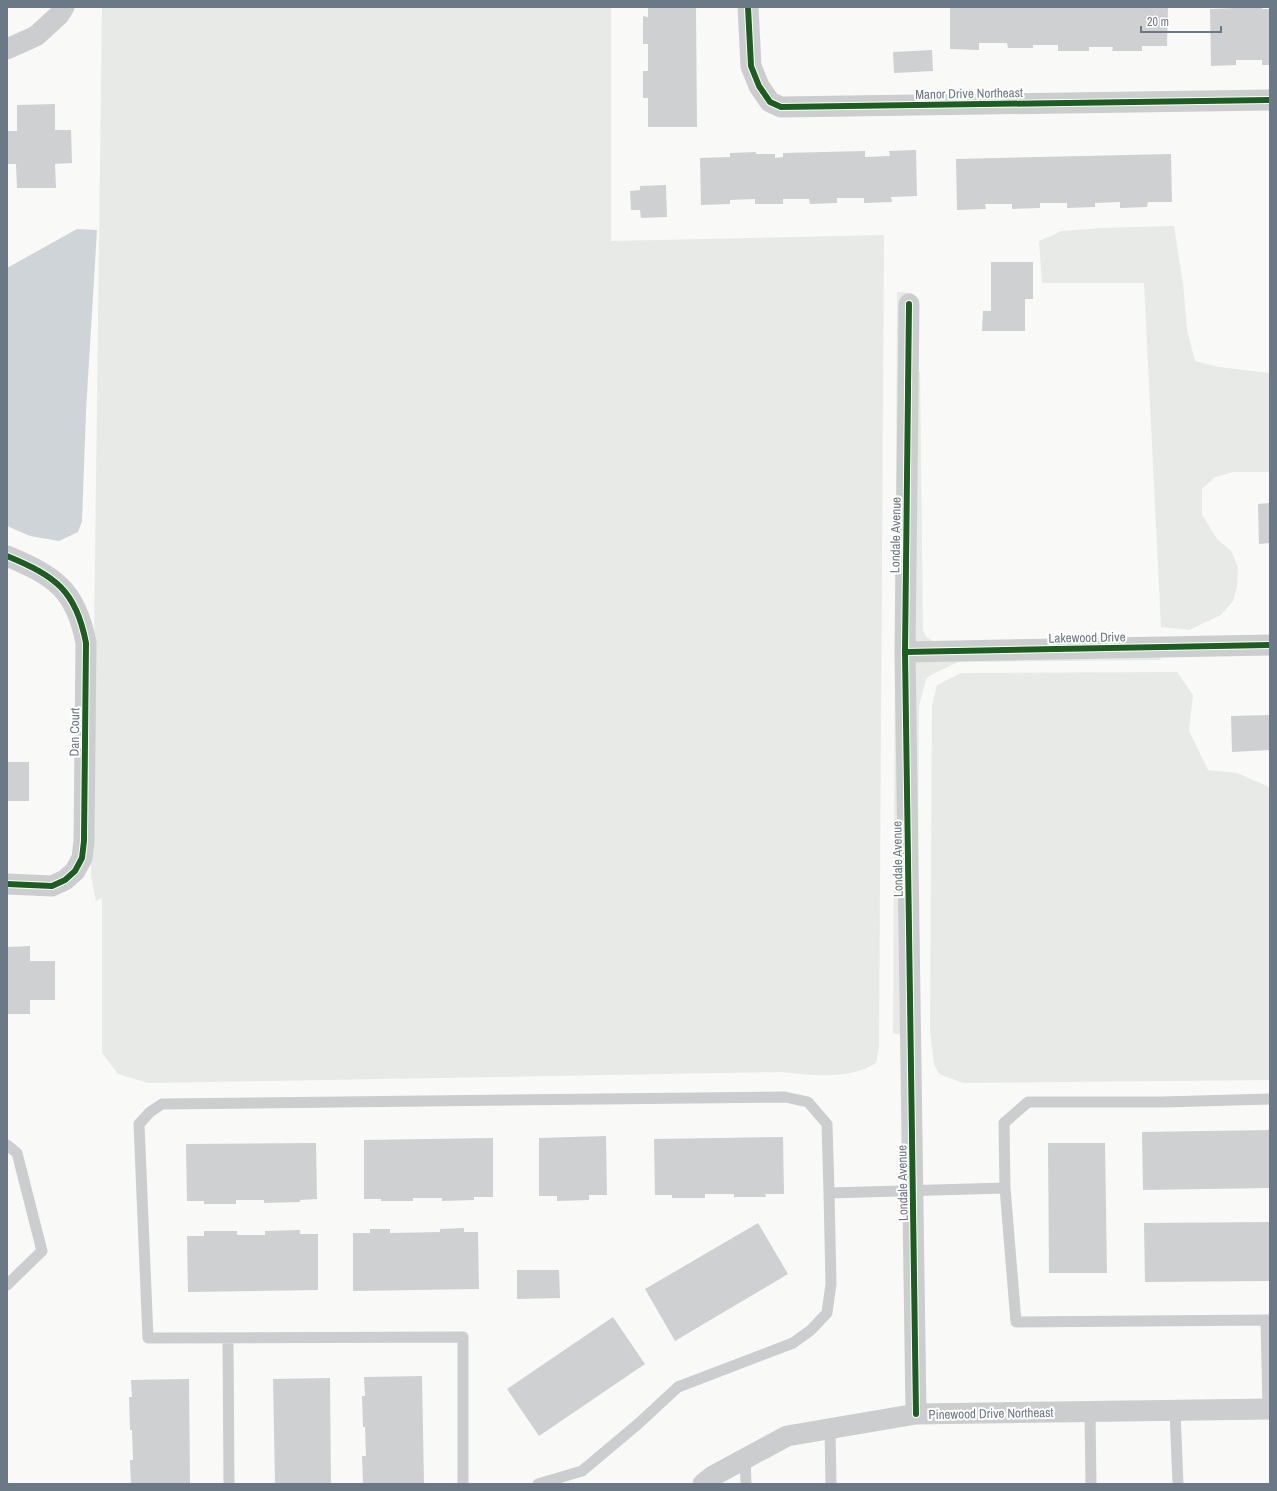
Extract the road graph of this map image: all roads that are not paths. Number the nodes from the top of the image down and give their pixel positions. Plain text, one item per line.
1 (64, 7) edge
2 (748, 7) edge
3 (7, 49) edge
4 (1270, 100) edge
5 (909, 304) dead end
6 (7, 556) edge
7 (1270, 645) edge
8 (905, 652) junction
9 (7, 884) edge
10 (1270, 1099) edge
11 (7, 1145) edge
12 (1005, 1188) junction
13 (913, 1190) junction
14 (829, 1193) junction
15 (7, 1285) edge
16 (1268, 1320) edge
17 (228, 1338) junction
18 (1269, 1409) edge
19 (1175, 1411) junction
20 (1090, 1412) junction
21 (916, 1414) junction
22 (830, 1429) junction
23 (745, 1458) junction
24 (229, 1484) edge
25 (463, 1484) edge
26 (538, 1484) edge
27 (703, 1484) edge
28 (746, 1484) edge
29 (831, 1484) edge
30 (1091, 1484) edge
31 (1178, 1484) edge

1 - 3 street
2 - 4 street, Manor Drive Northeast
5 - 8 street, Londale Avenue
6 - 9 street, Dan Court
7 - 8 street, Lakewood Drive
8 - 13 street, Londale Avenue
10 - 12 lane
11 - 15 lane
12 - 13 lane
12 - 16 lane
13 - 14 lane
13 - 21 street, Londale Avenue
14 - 17 lane
14 - 26 lane
16 - 18 lane
17 - 24 lane
17 - 25 lane
18 - 19 street, Pinewood Drive Northeast
19 - 20 street, Pinewood Drive Northeast
19 - 31 lane
20 - 21 street, Pinewood Drive Northeast
20 - 30 lane
21 - 22 street, Pinewood Drive Northeast
22 - 23 street, Pinewood Drive Northeast
22 - 29 lane
23 - 27 street, Pinewood Drive Northeast
23 - 28 lane

